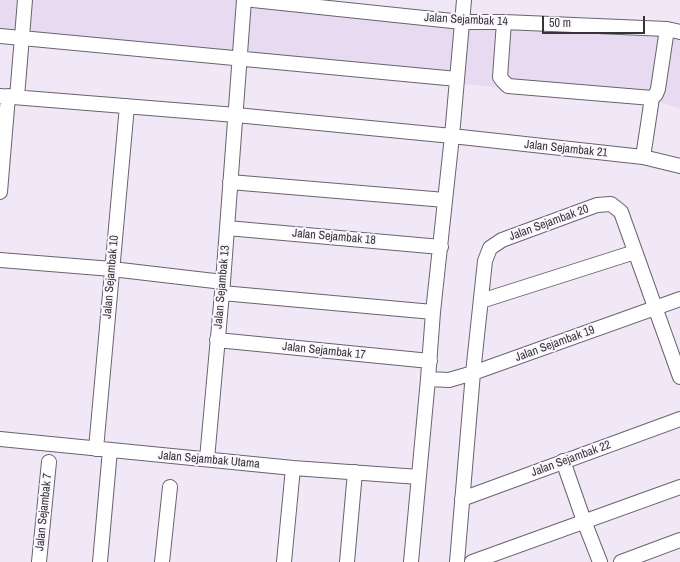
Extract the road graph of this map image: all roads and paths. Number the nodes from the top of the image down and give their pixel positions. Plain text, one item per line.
1 (25, 0) edge
2 (244, 0) edge
3 (253, 0) edge
4 (464, 0) edge
5 (462, 22) junction
6 (504, 22) junction
7 (674, 31) edge
8 (0, 36) edge
9 (22, 38) junction
10 (240, 58) junction
11 (457, 79) junction
12 (8, 96) edge
13 (652, 98) junction
14 (127, 106) junction
15 (236, 115) junction
16 (452, 136) junction
17 (643, 157) junction
18 (680, 166) edge
19 (230, 182) junction
20 (0, 192) edge
21 (445, 200) junction
22 (227, 228) junction
23 (441, 247) junction
24 (635, 252) junction
25 (0, 260) edge
26 (112, 270) junction
27 (222, 288) junction
28 (680, 299) edge
29 (481, 301) junction
30 (655, 308) junction
31 (433, 312) junction
32 (217, 340) junction
33 (430, 361) junction
34 (473, 373) junction
35 (680, 377) edge
36 (428, 378) junction
37 (680, 419) edge
38 (0, 439) edge
39 (96, 448) junction
40 (110, 450) junction
41 (208, 459) junction
42 (563, 461) junction
43 (49, 462) dead end
44 (293, 468) junction
45 (355, 472) junction
46 (419, 477) junction
47 (170, 487) dead end
48 (680, 487) edge
49 (462, 499) junction
50 (584, 521) junction
51 (680, 540) edge
52 (39, 562) edge
53 (100, 562) edge
54 (162, 562) edge
55 (284, 562) edge
56 (347, 562) edge
57 (411, 562) edge
58 (457, 562) edge
59 (472, 562) edge
60 (600, 562) edge
61 (621, 562) edge

1 - 9 street
2 - 10 street, Jalan Sejambak 13
3 - 5 street, Jalan Sejambak 14
4 - 5 street
5 - 6 street, Jalan Sejambak 14
5 - 11 street
6 - 7 street, Jalan Sejambak 14
6 - 13 street
7 - 13 street
8 - 9 street
9 - 10 street
9 - 12 street
10 - 11 street
10 - 15 street, Jalan Sejambak 13
11 - 16 street
12 - 14 street
12 - 20 street
13 - 17 street
14 - 15 street
14 - 26 street, Jalan Sejambak 10
15 - 16 street
15 - 19 street, Jalan Sejambak 13
16 - 17 street, Jalan Sejambak 21
16 - 21 street
17 - 18 street, Jalan Sejambak 21
19 - 21 street
19 - 22 street, Jalan Sejambak 13
21 - 23 street
22 - 23 street, Jalan Sejambak 18
22 - 27 street, Jalan Sejambak 13
23 - 31 street
24 - 29 street
24 - 29 street, Jalan Sejambak 20
24 - 30 street
25 - 26 street
26 - 27 street
26 - 39 street, Jalan Sejambak 10
27 - 31 street
27 - 32 street, Jalan Sejambak 13
28 - 30 street, Jalan Sejambak 19
29 - 34 street
30 - 34 street, Jalan Sejambak 19
30 - 35 street
31 - 33 street
32 - 33 street, Jalan Sejambak 17
32 - 41 street, Jalan Sejambak 13
33 - 36 street
34 - 36 street, Jalan Sejambak 19
34 - 49 street
36 - 46 street
37 - 42 street, Jalan Sejambak 22
38 - 39 street, Jalan Sejambak Utama
39 - 40 street, Jalan Sejambak Utama
40 - 41 street, Jalan Sejambak Utama
40 - 53 street
41 - 44 street, Jalan Sejambak Utama
42 - 49 street, Jalan Sejambak 22
42 - 50 street
43 - 52 street, Jalan Sejambak 7
44 - 45 street, Jalan Sejambak Utama
44 - 55 street
45 - 46 street, Jalan Sejambak Utama
45 - 56 street
46 - 57 street
47 - 54 street
48 - 50 street
49 - 58 street
50 - 59 street
50 - 60 street
51 - 61 street

